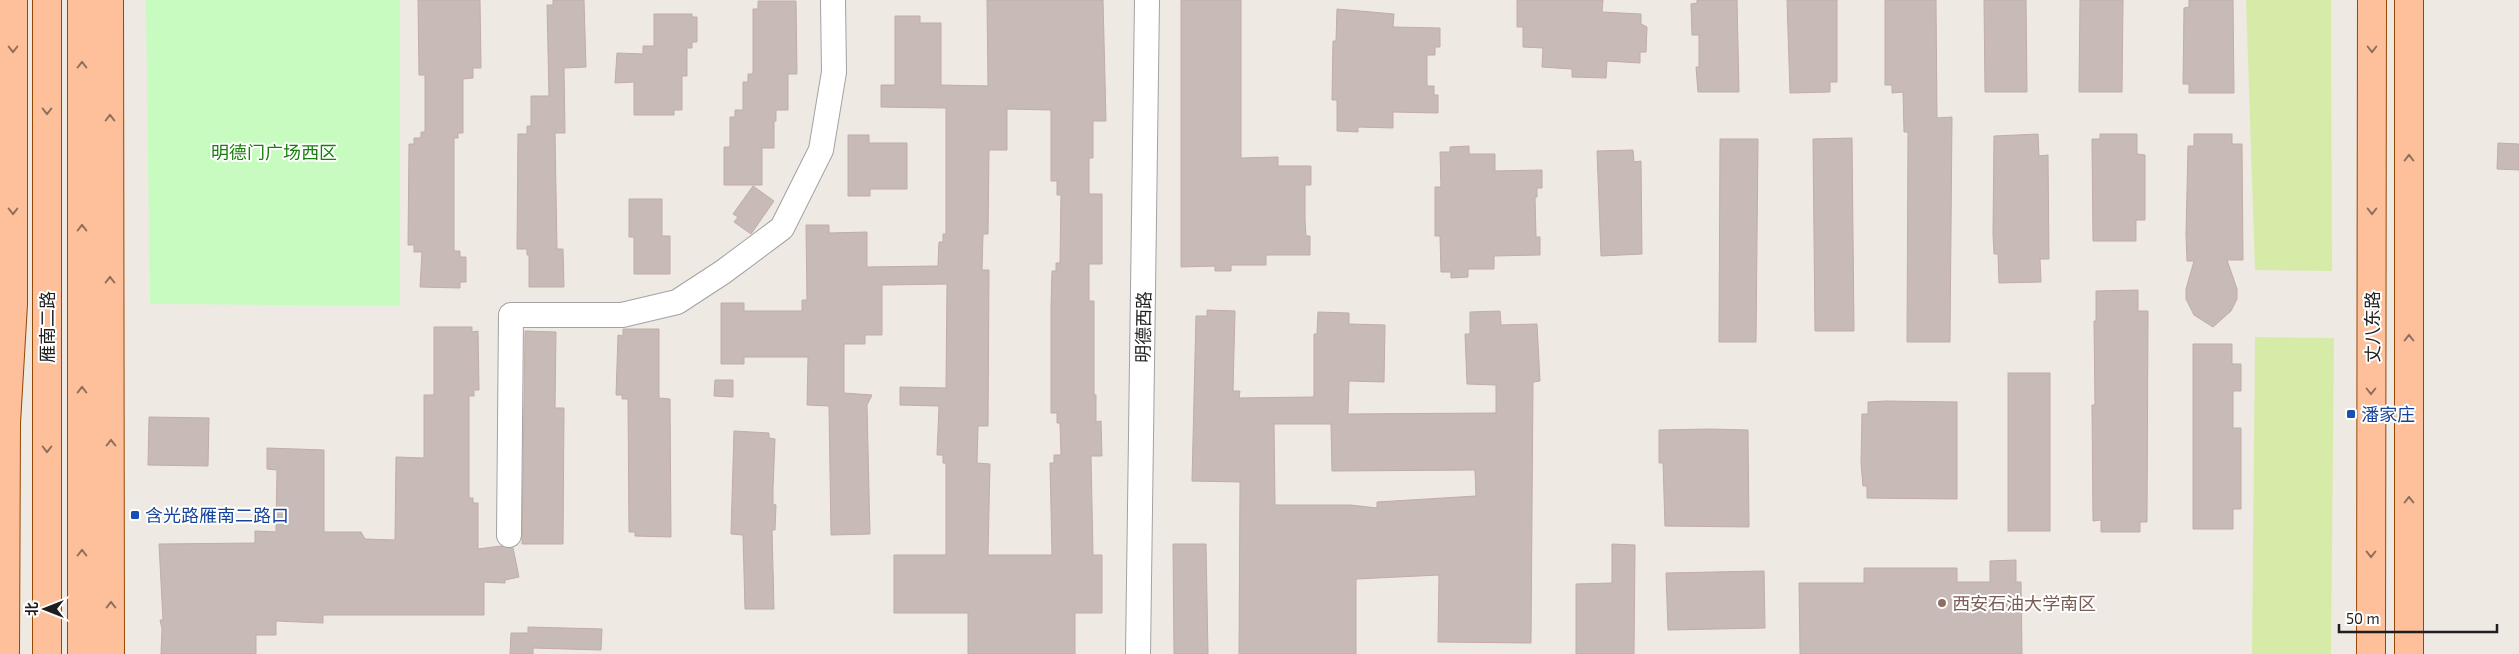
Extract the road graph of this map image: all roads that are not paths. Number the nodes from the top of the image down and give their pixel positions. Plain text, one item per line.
1 (13, 0) edge
2 (47, 0) edge
3 (109, 0) edge
4 (833, 0) edge
5 (1146, 0) edge
6 (2372, 0) edge
7 (2410, 0) edge
8 (82, 12) edge
9 (509, 535) dead end
10 (5, 654) edge
11 (47, 654) edge
12 (82, 654) edge
13 (110, 654) edge
14 (1138, 654) edge
15 (2371, 654) edge
16 (2409, 654) edge

1 -> 10 main road
2 -> 11 main road, 雁南二路
13 -> 3 main road
4 - 9 street
5 - 14 street, 明德西路
6 -> 15 main road, 丈八东路
16 -> 7 main road
12 -> 8 main road, 雁南二路

